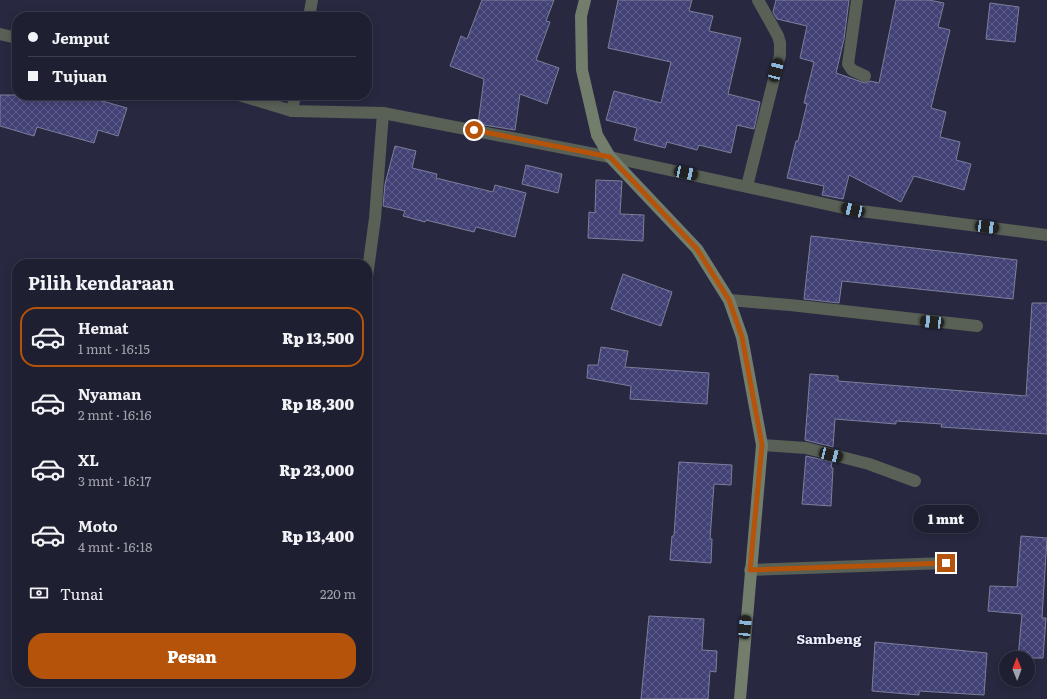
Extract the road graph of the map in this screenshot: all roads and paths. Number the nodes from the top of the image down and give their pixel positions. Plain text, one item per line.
1 (312, 0) edge
2 (585, 0) edge
3 (758, 0) edge
4 (857, 0) edge
5 (310, 12) edge
6 (0, 34) edge
7 (12, 37) edge
8 (865, 76) dead end
9 (257, 100) edge
10 (294, 100) edge
11 (292, 110) junction
12 (383, 113) junction
13 (610, 157) junction
14 (747, 186) junction
15 (1047, 235) edge
16 (369, 259) edge
17 (729, 300) junction
18 (977, 326) dead end
19 (762, 445) junction
20 (915, 481) dead end
21 (946, 563) dead end
22 (750, 570) junction
23 (740, 699) edge

1 - 5 street
2 - 13 main road
3 - 14 street
4 - 8 street
6 - 7 street
9 - 11 street
10 - 11 street
11 - 12 street
12 - 13 street
12 - 16 street
13 - 14 street
13 - 17 main road
14 - 15 street
17 - 18 street
17 - 19 main road
19 - 20 street
19 - 22 main road
21 - 22 street
22 - 23 main road

